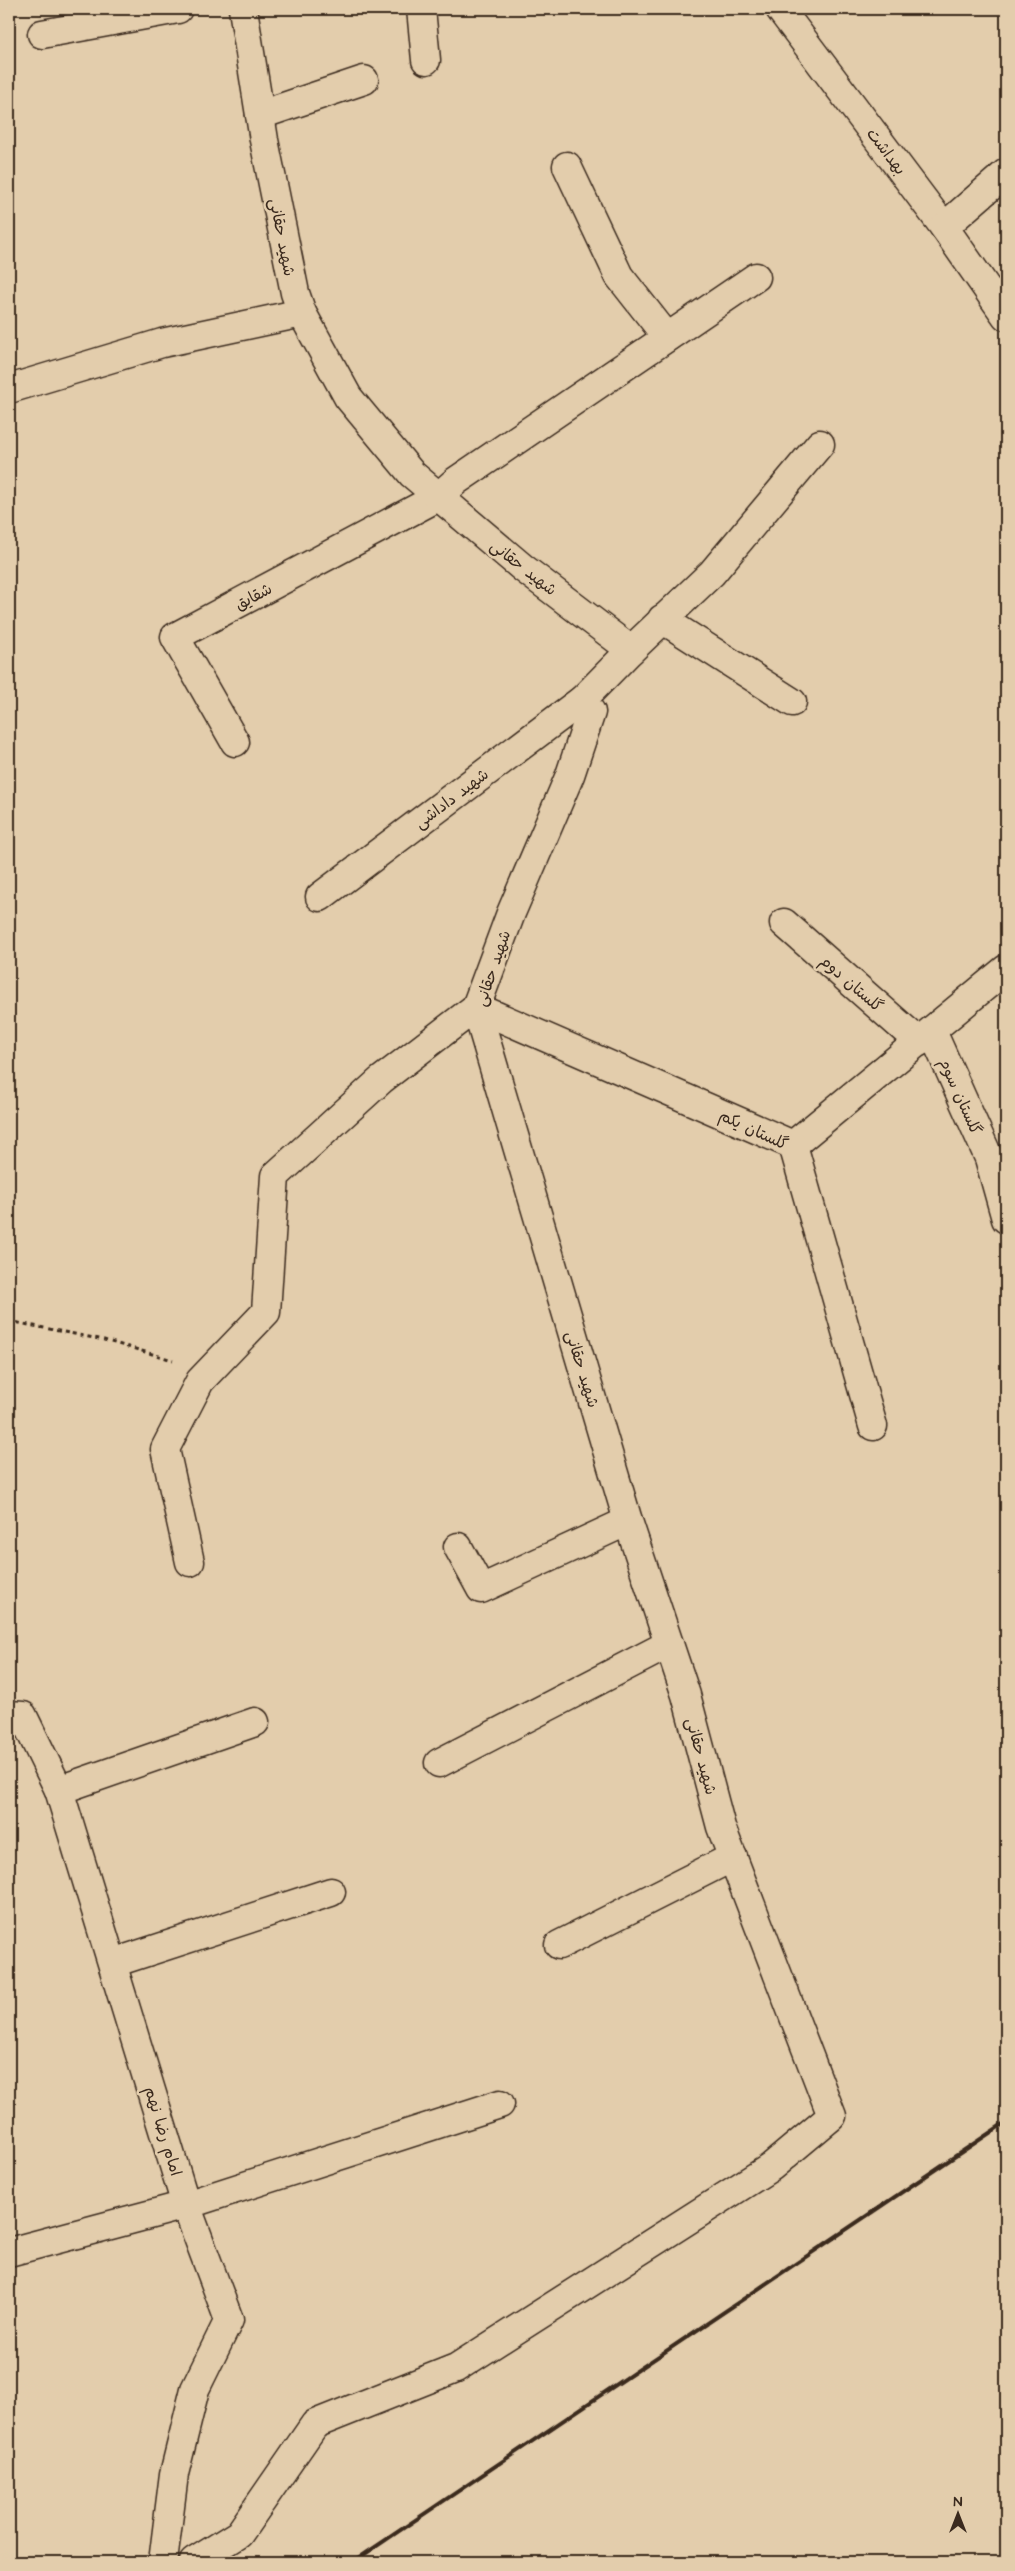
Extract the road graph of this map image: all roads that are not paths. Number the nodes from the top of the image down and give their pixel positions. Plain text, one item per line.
1 (178, 9) edge
2 (243, 9) edge
3 (421, 9) edge
4 (780, 9) edge
5 (42, 34) dead end
6 (426, 60) dead end
7 (364, 80) dead end
8 (260, 115) junction
9 (567, 166) dead end
10 (1006, 173) edge
11 (944, 227) junction
12 (756, 277) dead end
13 (302, 313) junction
14 (1006, 316) edge
15 (667, 337) junction
16 (9, 389) edge
17 (820, 444) dead end
18 (438, 497) junction
19 (662, 620) junction
20 (631, 650) junction
21 (582, 700) junction
22 (792, 702) dead end
23 (235, 742) dead end
24 (320, 897) dead end
25 (784, 923) dead end
26 (1006, 969) edge
27 (476, 1007) junction
28 (926, 1036) junction
29 (793, 1145) junction
30 (1006, 1219) edge
31 (873, 1426) dead end
32 (628, 1521) junction
33 (458, 1547) dead end
34 (190, 1562) dead end
35 (669, 1644) junction
36 (9, 1715) edge
37 (255, 1722) dead end
38 (440, 1763) dead end
39 (59, 1790) junction
40 (733, 1857) junction
41 (331, 1892) dead end
42 (559, 1945) dead end
43 (113, 1964) junction
44 (500, 2104) dead end
45 (186, 2205) junction
46 (9, 2252) edge
47 (163, 2562) edge
48 (194, 2562) edge

1 - 5 street
2 - 8 street, شهید حقانی
3 - 6 street
4 - 11 street, بهداشت
7 - 8 street
8 - 13 street, شهید حقانی
9 - 15 street
10 - 11 street
11 - 14 street, بهداشت
12 - 15 street
13 - 16 street
13 - 18 street, شهید حقانی
15 - 18 street
17 - 19 street
18 - 20 street, شهید حقانی
18 - 23 street, شقایق
19 - 20 street
19 - 22 street
20 - 21 street
21 - 24 street, شهید داداشی
21 - 27 street, شهید حقانی
25 - 28 street, گلستان دوم
26 - 28 street
27 - 29 street, گلستان یکم
27 - 32 street, شهید حقانی
27 - 34 street
28 - 29 street
28 - 30 street, گلستان سوم
29 - 31 street, گلستان یکم
32 - 33 street
32 - 35 street, شهید حقانی
35 - 38 street
35 - 40 street, شهید حقانی
36 - 39 street, امام رضا نهم
37 - 39 street
39 - 43 street, امام رضا نهم
40 - 42 street
40 - 48 street, شهید حقانی
41 - 43 street
43 - 45 street, امام رضا نهم
44 - 45 street
45 - 46 street
45 - 47 street, امام رضا نهم

